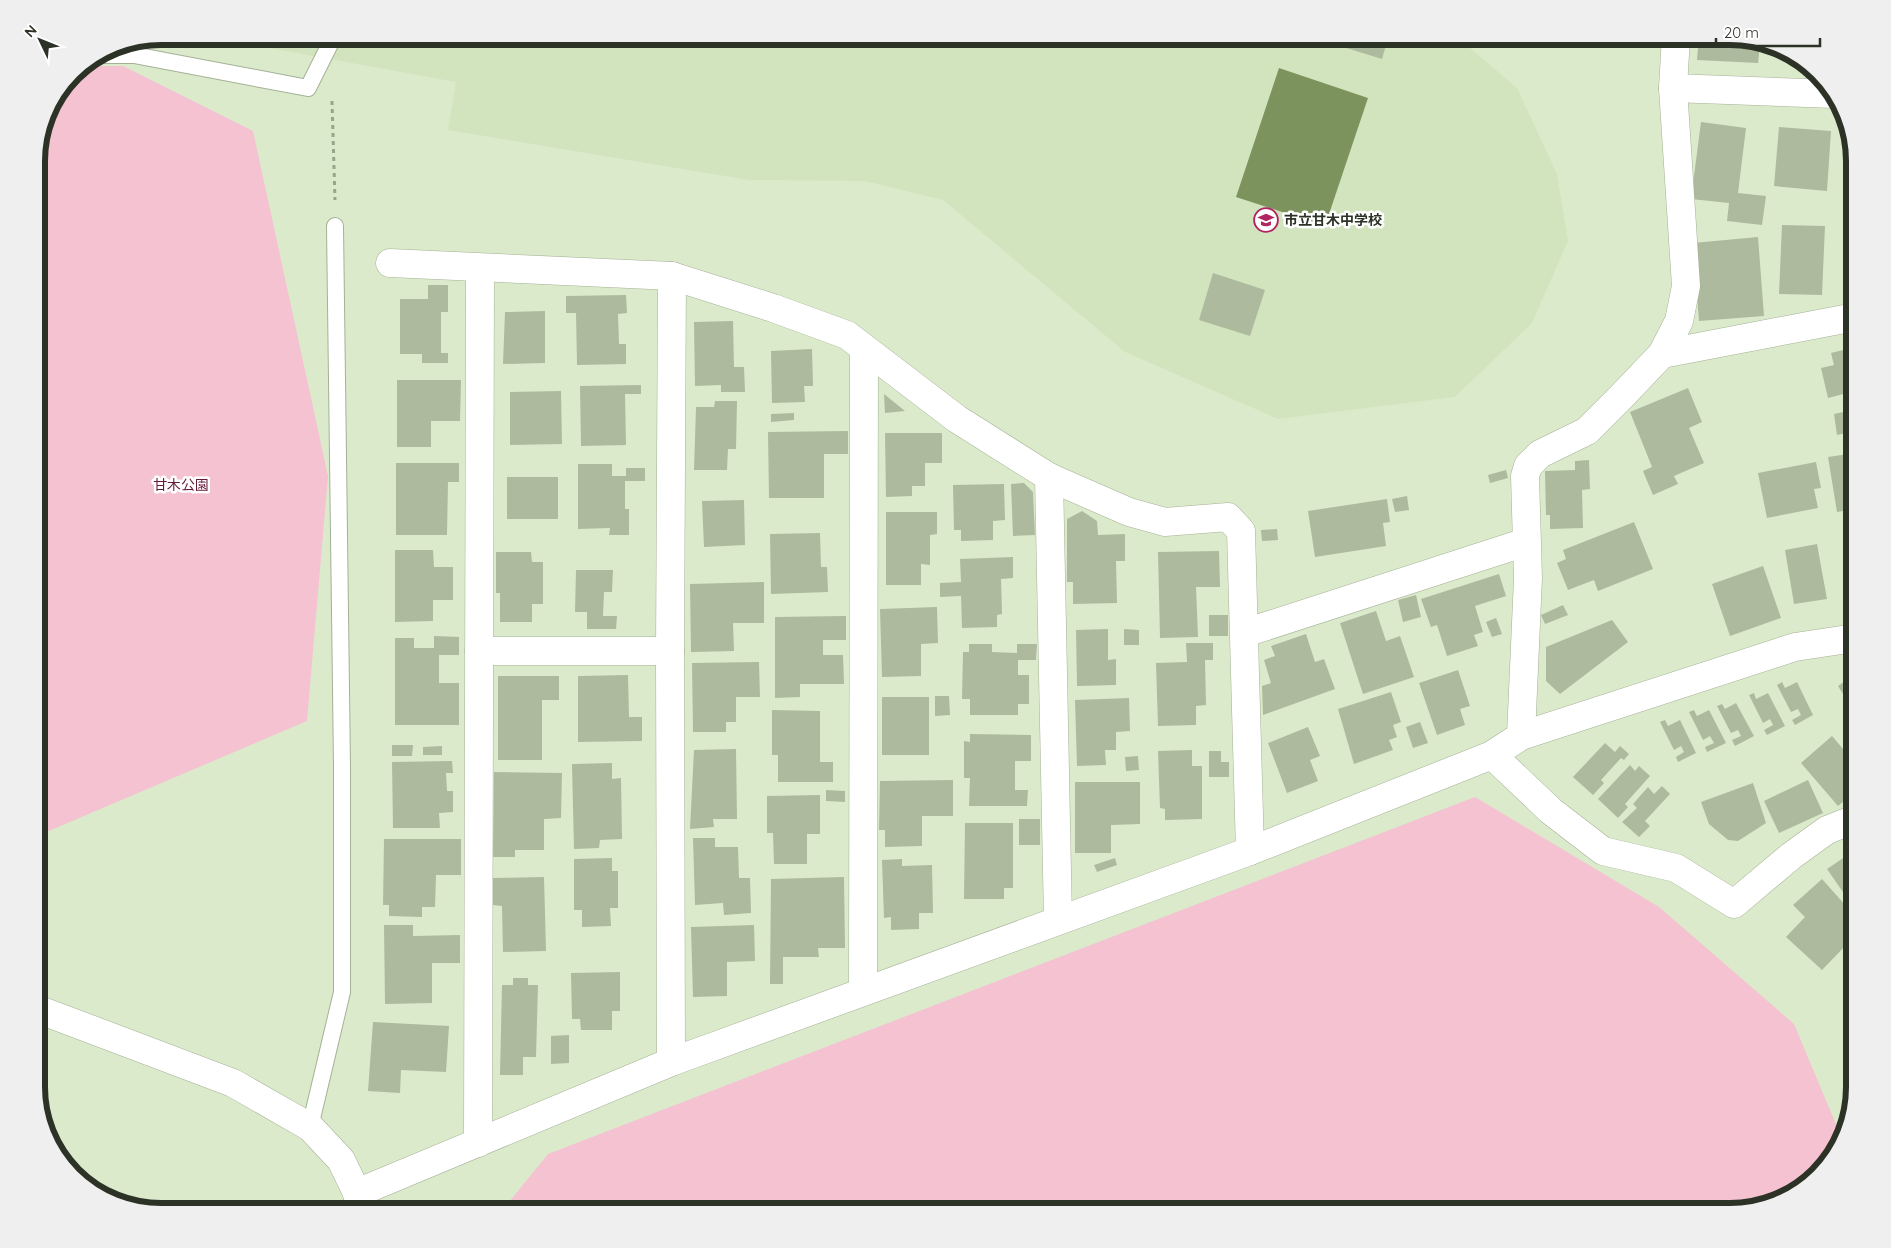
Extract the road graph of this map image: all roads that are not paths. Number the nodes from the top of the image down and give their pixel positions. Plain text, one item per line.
1 (330, 45) edge
2 (1675, 45) edge
3 (114, 55) edge
4 (1673, 88) junction
5 (1824, 94) edge
6 (336, 226) road end
7 (390, 264) dead end
8 (480, 268) junction
9 (672, 276) junction
10 (1846, 319) edge
11 (864, 349) junction
12 (1662, 354) junction
13 (1049, 477) junction
14 (1526, 542) junction
15 (1245, 633) junction
16 (1846, 640) edge
17 (479, 651) junction
18 (670, 651) junction
19 (1521, 736) junction
20 (1492, 755) junction
21 (1846, 823) edge
22 (1250, 851) junction
23 (1058, 920) junction
24 (863, 991) junction
25 (45, 1012) edge
26 (671, 1062) junction
27 (310, 1127) junction
28 (478, 1143) junction
29 (359, 1203) edge

1 - 3 lane
2 - 4 street
4 - 5 street
4 - 12 street
6 - 27 lane
7 - 8 street
8 - 9 street
8 - 17 street
9 - 11 street
9 - 18 street
10 - 12 street
11 - 13 street
11 - 24 street
12 - 14 street
13 - 15 street
13 - 23 street
14 - 15 street
14 - 19 street
15 - 22 street
16 - 19 street
17 - 18 street
17 - 28 street
18 - 26 street
19 - 20 street
20 - 21 street
20 - 22 street
22 - 23 street
23 - 24 street
24 - 26 street
25 - 27 street
26 - 28 street
27 - 29 street
28 - 29 street

